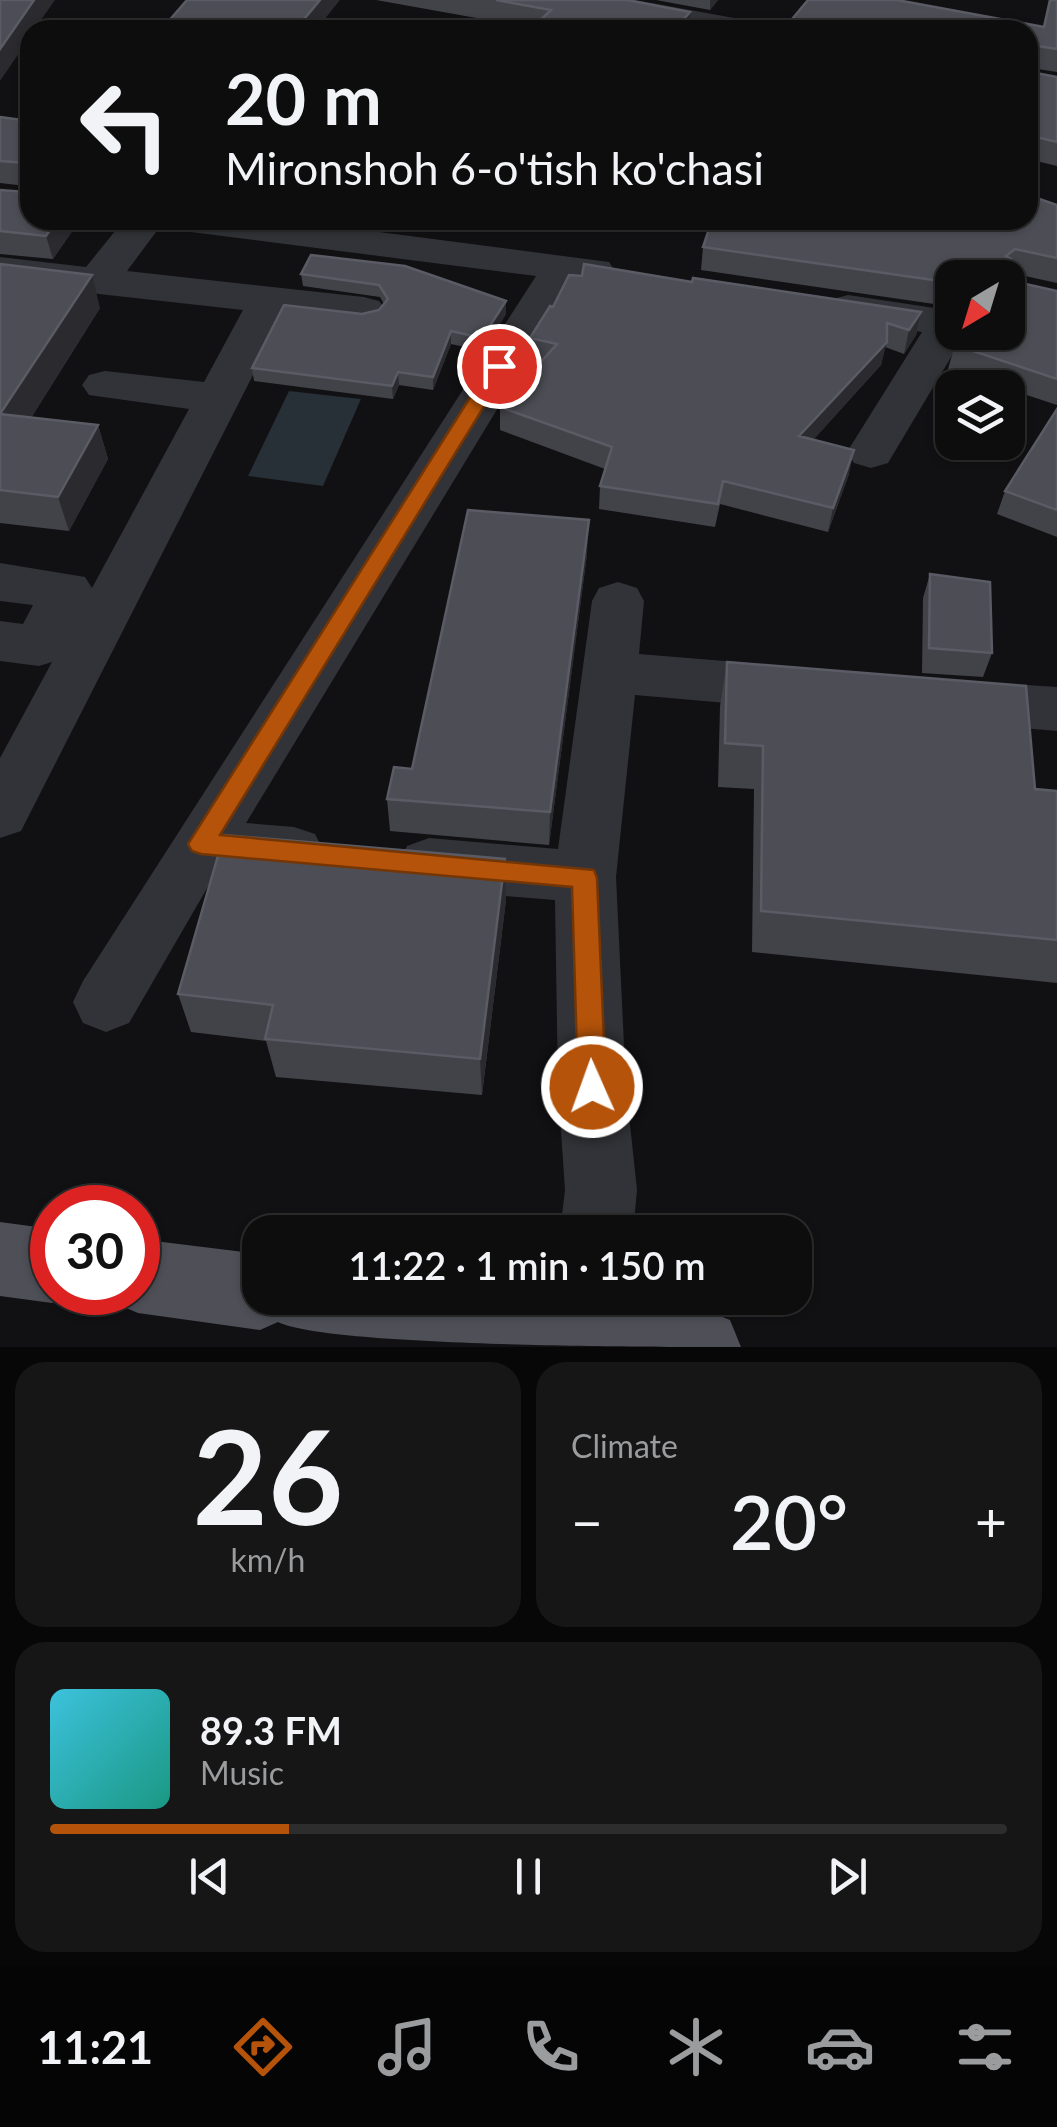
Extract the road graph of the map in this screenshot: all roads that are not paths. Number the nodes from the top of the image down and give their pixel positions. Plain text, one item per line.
1 (579, 0) edge
2 (690, 20) edge
3 (137, 230) edge
4 (271, 230) edge
5 (562, 266) junction
6 (0, 270) edge
7 (640, 278) edge
8 (98, 280) junction
9 (269, 301) junction
10 (814, 303) edge
11 (364, 310) edge
12 (935, 319) edge
13 (935, 347) edge
14 (104, 384) dead end
15 (216, 398) junction
16 (871, 452) dead end
17 (0, 582) edge
18 (618, 602) dead end
19 (47, 637) edge
20 (610, 672) junction
21 (846, 692) edge
22 (905, 697) edge
23 (1057, 709) edge
24 (0, 814) edge
25 (201, 844) junction
26 (585, 878) junction
27 (106, 1002) dead end
28 (598, 1215) edge
29 (0, 1259) edge
30 (30, 1263) edge
31 (160, 1279) edge
32 (242, 1290) edge
33 (587, 1315) edge
34 (703, 1347) edge

1 - 2 street
3 - 8 street
4 - 5 street
5 - 7 street
5 - 25 street
6 - 8 street
8 - 9 street
9 - 11 street
9 - 15 street
10 - 12 street
13 - 16 street
14 - 15 street
15 - 19 street
17 - 19 street
18 - 20 street
19 - 24 street
20 - 21 street
20 - 26 street
22 - 23 street
25 - 26 street
25 - 27 street
26 - 28 street
29 - 30 main road
31 - 32 main road
33 - 34 main road

